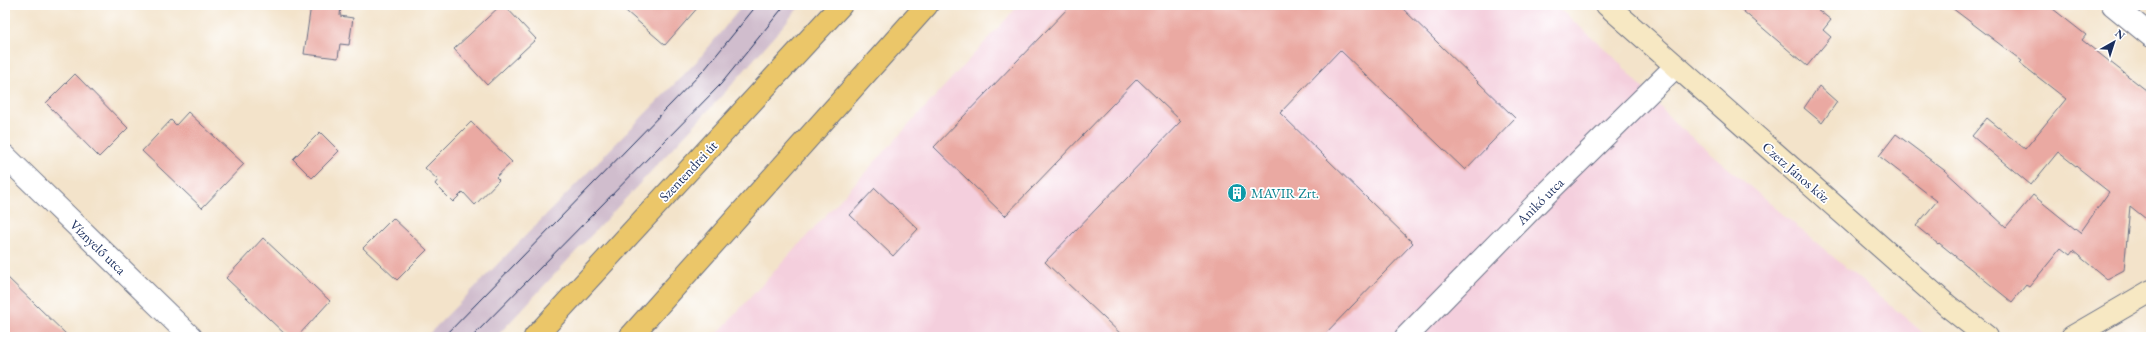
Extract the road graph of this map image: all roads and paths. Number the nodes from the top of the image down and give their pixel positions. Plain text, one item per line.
1 (840, 5) edge
2 (927, 5) edge
3 (1607, 5) edge
4 (2113, 5) edge
5 (2151, 36) edge
6 (1675, 67) junction
7 (5, 156) edge
8 (2151, 291) edge
9 (191, 337) edge
10 (535, 337) edge
11 (630, 337) edge
12 (1406, 337) edge
13 (1987, 337) edge
14 (2072, 337) edge

1 - 10 main road, Szentendrei út
2 - 11 main road
3 - 6 street, Czetz János köz
4 - 5 street
6 - 12 street, Anikó utca
6 - 13 street, Czetz János köz
7 - 9 street, Víznyelő utca
8 - 14 street

